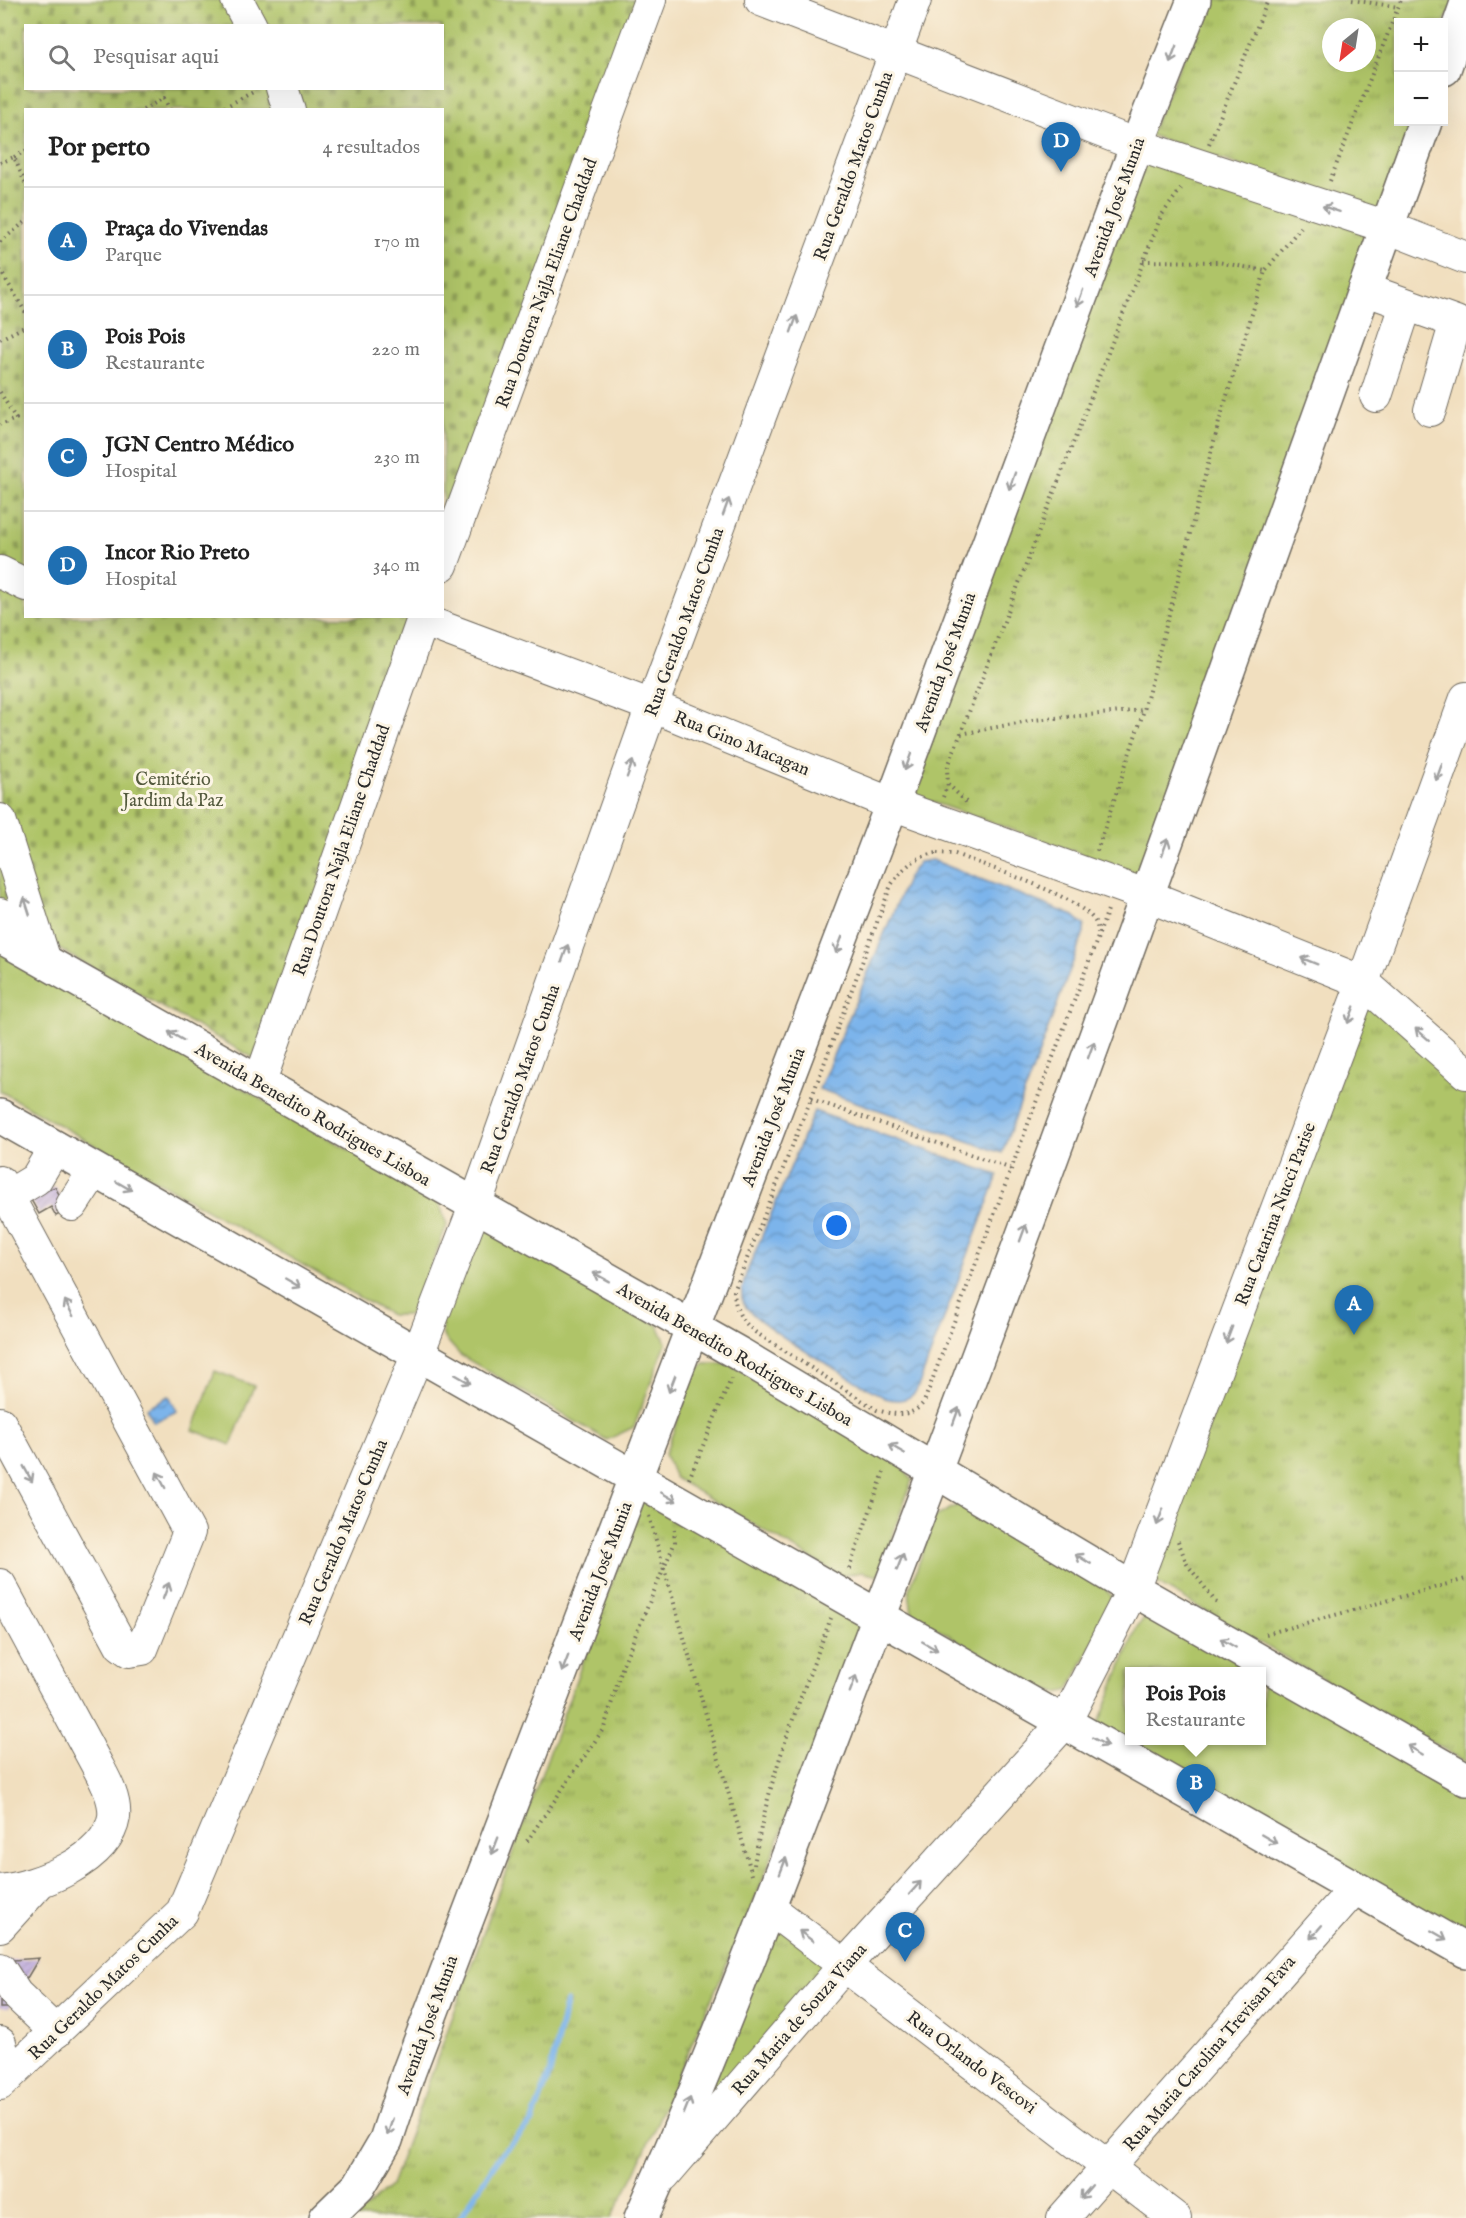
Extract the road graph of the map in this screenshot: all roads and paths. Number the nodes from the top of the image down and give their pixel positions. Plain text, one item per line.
1 (237, 0) edge
2 (650, 0) edge
3 (761, 0) edge
4 (915, 0) edge
5 (1194, 0) edge
6 (1268, 0) edge
7 (1352, 0) edge
8 (1401, 0) edge
9 (1466, 6) edge
10 (1399, 7) junction
11 (250, 24) edge
12 (895, 52) junction
13 (1448, 55) edge
14 (268, 90) edge
15 (146, 108) edge
16 (169, 108) edge
17 (224, 108) edge
18 (287, 108) edge
19 (1424, 126) edge
20 (1137, 145) junction
21 (24, 152) edge
22 (14, 157) junction
23 (0, 163) edge
24 (1197, 165) junction
25 (24, 180) edge
26 (1327, 190) dead end
27 (1308, 218) dead end
28 (24, 223) edge
29 (1386, 227) junction
30 (0, 242) edge
31 (1466, 258) edge
32 (1143, 261) junction
33 (0, 270) edge
34 (1265, 271) junction
35 (1364, 289) junction
36 (1406, 305) junction
37 (24, 310) edge
38 (24, 327) edge
39 (0, 339) edge
40 (0, 392) edge
41 (1376, 396) dead end
42 (1430, 410) dead end
43 (0, 425) edge
44 (444, 560) edge
45 (423, 618) edge
46 (1466, 698) edge
47 (652, 706) junction
48 (1144, 710) junction
49 (960, 735) junction
50 (892, 804) junction
51 (969, 804) dead end
52 (0, 820) edge
53 (1094, 861) dead end
54 (1148, 896) junction
55 (3, 930) edge
56 (45, 961) junction
57 (1363, 982) junction
58 (1466, 1073) edge
59 (259, 1084) junction
60 (811, 1099) junction
61 (0, 1116) edge
62 (73, 1158) junction
63 (1012, 1169) junction
64 (31, 1201) edge
65 (475, 1206) junction
66 (741, 1320) junction
67 (693, 1329) junction
68 (418, 1353) junction
69 (741, 1355) junction
70 (903, 1414) junction
71 (0, 1423) edge
72 (893, 1447) junction
73 (936, 1471) junction
74 (636, 1478) junction
75 (676, 1509) junction
76 (1178, 1537) dead end
77 (664, 1571) junction
78 (1466, 1579) edge
79 (0, 1585) edge
80 (1133, 1589) junction
81 (840, 1595) junction
82 (1204, 1599) dead end
83 (879, 1617) junction
84 (1257, 1629) dead end
85 (1266, 1634) junction
86 (1276, 1640) dead end
87 (1065, 1722) junction
88 (1466, 1779) edge
89 (522, 1849) dead end
90 (753, 1876) junction
91 (40, 1882) junction
92 (1355, 1888) junction
93 (0, 1891) edge
94 (760, 1897) junction
95 (0, 1926) edge
96 (1466, 1951) edge
97 (845, 1965) junction
98 (11, 1996) edge
99 (56, 2032) junction
100 (0, 2043) edge
101 (4, 2081) edge
102 (1108, 2167) junction
103 (656, 2185) junction
104 (326, 2218) edge
105 (641, 2218) edge
106 (1063, 2218) edge
107 (1175, 2218) edge

1 - 11 street
2 - 44 street, Rua Doutora Najla Eliane Chaddad
3 - 12 street
4 - 12 street, Rua Geraldo Matos Cunha
5 -> 20 main road, Avenida José Munia
6 - 24 path
7 - 10 path
8 - 10 path
9 - 13 main road
10 - 26 path
12 - 20 street
47 -> 12 street, Rua Geraldo Matos Cunha
14 - 17 path
14 - 18 street
15 - 16 path
19 - 29 main road
20 - 24 street
20 -> 50 main road, Avenida José Munia
21 - 22 path
22 - 23 path
22 - 25 path
29 -> 24 street
24 - 32 path
27 - 34 path
28 - 30 path
29 - 31 street
29 - 35 main road
32 - 34 path
32 - 49 path
33 - 37 path
34 - 48 path
35 - 36 street
54 -> 35 main road
36 - 41 street
36 - 42 street
38 - 39 path
40 - 43 path
45 - 47 street, Rua Gino Macagan
45 - 59 street, Rua Doutora Najla Eliane Chaddad
46 -> 57 street, Rua Catarina Nucci Parise
47 - 50 street, Rua Gino Macagan
65 -> 47 street, Rua Geraldo Matos Cunha
48 - 49 path
48 - 53 path
49 - 51 path
50 - 54 street, Rua Gino Macagan
50 -> 67 main road, Avenida José Munia
56 -> 52 street
57 -> 54 street, Rua Gino Macagan
73 -> 54 main road
55 - 56 main road, Avenida Benedito Rodrigues Lisboa
59 -> 56 main road, Avenida Benedito Rodrigues Lisboa
58 -> 57 street, Rua Gino Macagan
57 -> 80 street, Rua Catarina Nucci Parise
59 - 65 main road, Avenida Benedito Rodrigues Lisboa
60 - 63 path
60 - 63 path
60 - 66 path
61 - 62 main road
62 - 64 street
62 - 64 street
62 -> 68 main road
63 - 70 path
71 -> 64 street
67 -> 65 main road, Avenida Benedito Rodrigues Lisboa
65 - 68 street, Rua Geraldo Matos Cunha
66 - 69 path
66 - 70 path
67 - 69 main road, Avenida Benedito Rodrigues Lisboa
67 -> 74 main road, Avenida José Munia
68 -> 74 main road
68 - 99 street, Rua Geraldo Matos Cunha
69 - 72 main road, Avenida Benedito Rodrigues Lisboa
69 - 75 path
70 - 72 path
73 -> 72 main road, Avenida Benedito Rodrigues Lisboa
72 - 81 path
80 -> 73 main road, Avenida Benedito Rodrigues Lisboa
83 -> 73 main road
74 -> 75 main road
74 -> 104 main road, Avenida José Munia
75 - 77 path
75 - 77 path
75 - 81 main road
76 - 82 path
77 - 89 path
77 - 90 path
78 - 85 path
79 - 91 street
80 - 87 street, Rua Catarina Nucci Parise
88 -> 80 main road, Avenida Benedito Rodrigues Lisboa
81 - 83 main road
81 - 90 path
83 -> 87 main road
94 -> 83 main road
84 - 85 path
85 - 86 path
87 -> 92 main road
97 -> 87 street, Rua Maria de Souza Viana
90 - 94 path
91 - 93 street
91 - 95 street
92 -> 96 main road
92 -> 102 street, Rua Maria Carolina Trevisan Fava
97 -> 94 street, Rua Orlando Vescovi
103 -> 94 main road
97 - 102 street, Rua Orlando Vescovi
97 - 103 street, Rua Maria de Souza Viana
98 - 99 street
99 - 101 street, Rua Geraldo Matos Cunha
100 - 101 street
102 -> 106 street, Rua Maria Carolina Trevisan Fava
102 - 107 street, Rua Orlando Vescovi
103 - 105 main road

